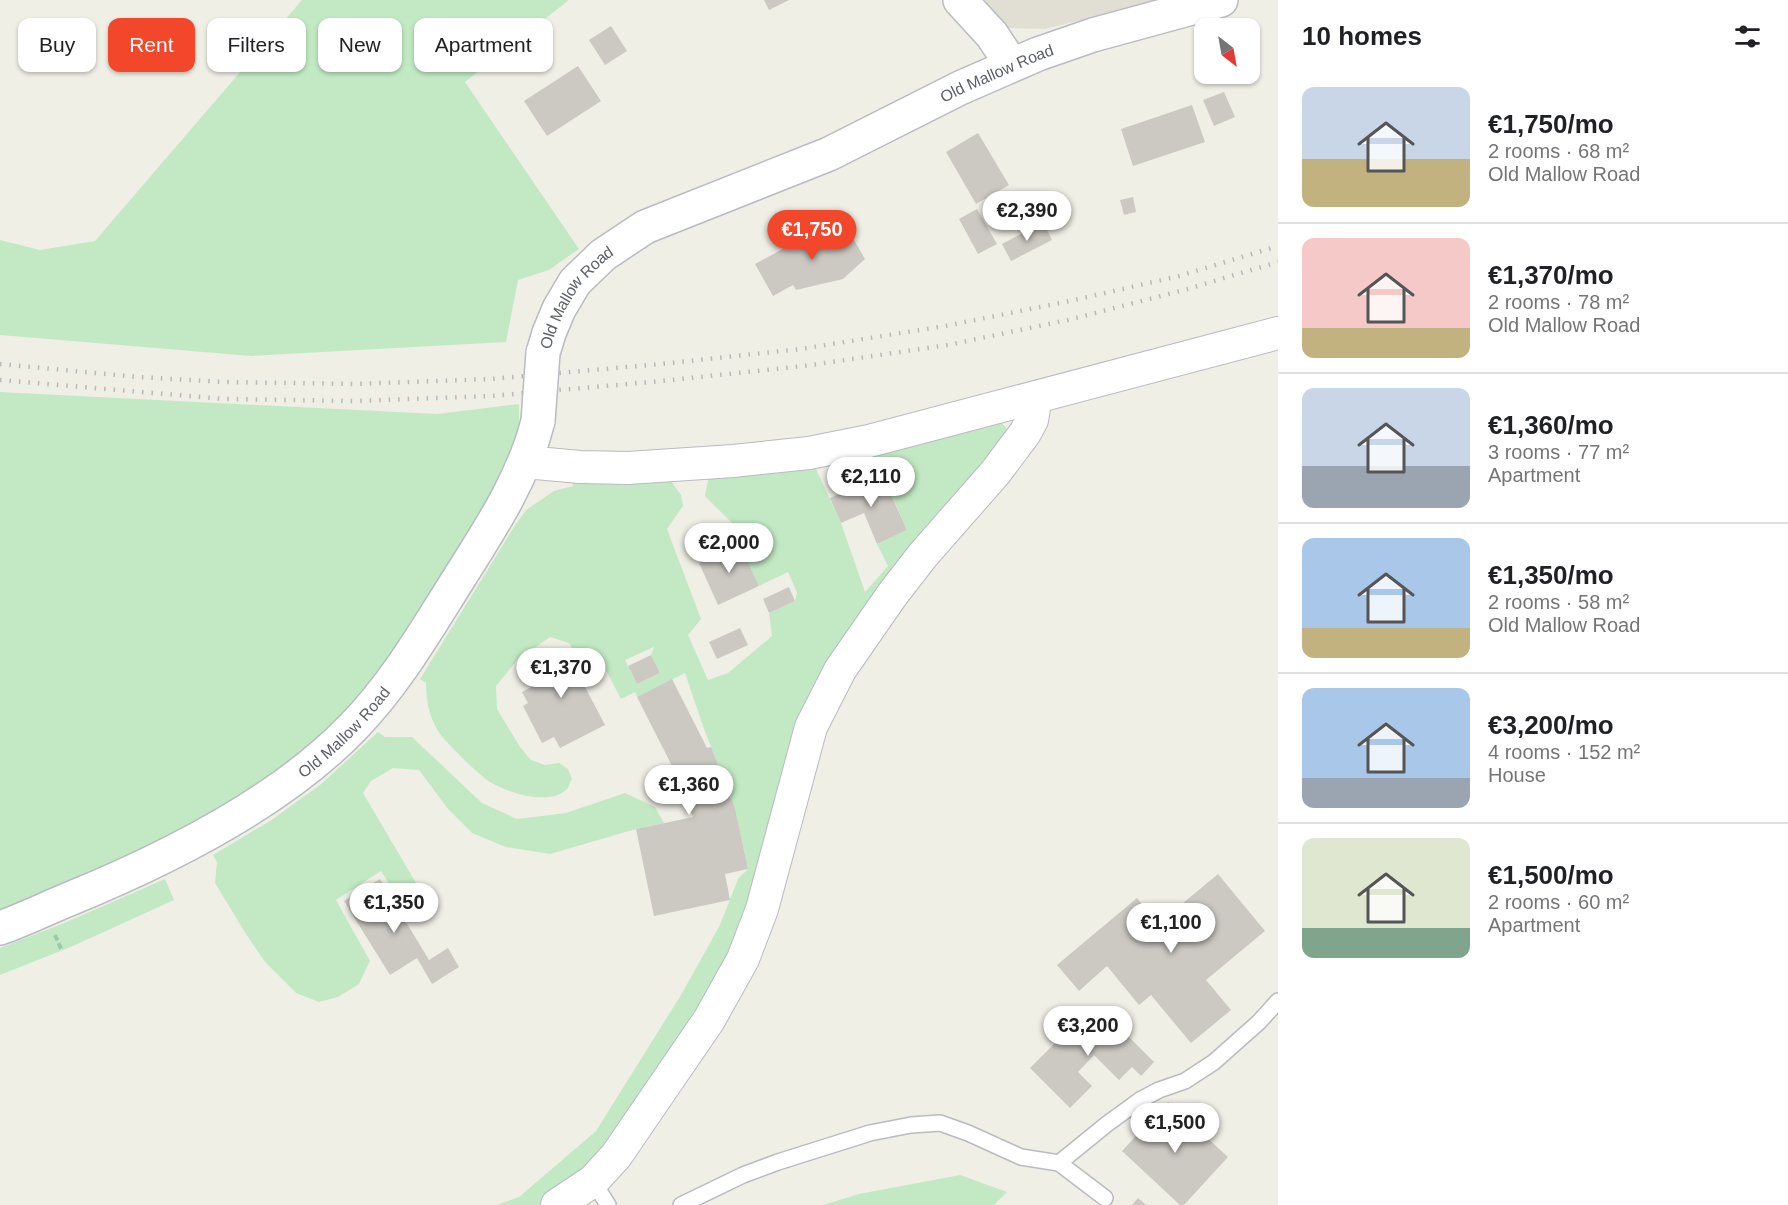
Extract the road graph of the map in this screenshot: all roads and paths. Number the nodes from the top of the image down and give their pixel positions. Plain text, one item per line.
1 (960, 0) edge
2 (1221, 0) edge
3 (1012, 65) junction
4 (1278, 333) edge
5 (1036, 397) junction
6 (525, 462) junction
7 (0, 928) edge
8 (1278, 1002) edge
9 (1059, 1163) junction
10 (600, 1193) edge
11 (1105, 1198) dead end
12 (557, 1205) edge
13 (681, 1205) edge

1 - 3 street
2 - 3 street, Old Mallow Road
3 - 6 street, Old Mallow Road, bridge
4 - 5 street
5 - 6 street
5 - 10 street
6 - 7 street, Old Mallow Road
8 - 9 lane
9 - 11 lane
9 - 13 lane
10 - 12 street

